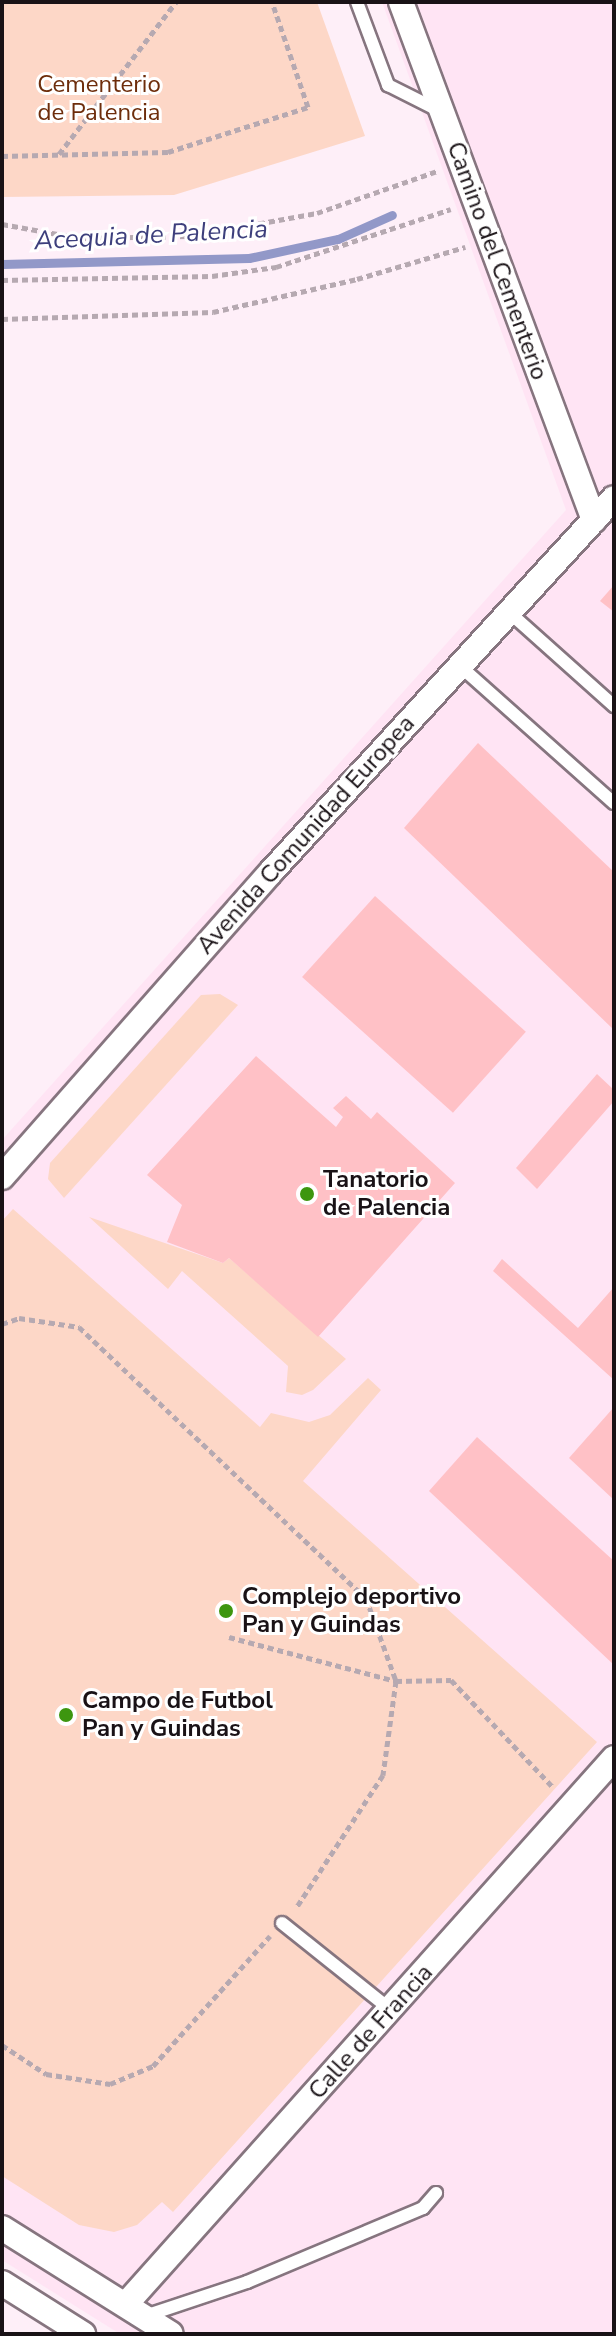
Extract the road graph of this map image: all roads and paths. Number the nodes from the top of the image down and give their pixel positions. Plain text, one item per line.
1 (176, 2) edge
2 (272, 2) edge
3 (357, 2) edge
4 (401, 2) edge
5 (442, 112) junction
6 (58, 155) junction
7 (2, 156) edge
8 (461, 163) junction
9 (475, 201) junction
10 (2, 224) edge
11 (489, 240) junction
12 (2, 280) edge
13 (2, 319) edge
14 (614, 498) edge
15 (594, 520) junction
16 (510, 613) junction
17 (460, 666) junction
18 (614, 706) edge
19 (614, 803) edge
20 (2, 1177) edge
21 (2, 1324) edge
22 (229, 1637) dead end
23 (396, 1681) junction
24 (614, 1758) edge
25 (571, 1806) junction
26 (282, 1923) junction
27 (391, 2010) junction
28 (2, 2045) edge
29 (436, 2193) dead end
30 (2, 2228) edge
31 (2, 2283) edge
32 (136, 2310) junction
33 (83, 2334) edge
34 (171, 2334) edge

1 - 6 path
2 - 6 path
3 - 5 lane
4 - 5 street, Camino del Cementerio
5 - 8 street, Camino del Cementerio
6 - 7 path
8 - 9 street, Camino del Cementerio
8 - 10 path
9 - 11 street, Camino del Cementerio
9 - 12 path
11 - 13 path
11 - 15 street, Camino del Cementerio
14 - 15 street, Avenida Comunidad Europea
15 - 16 street, Avenida Comunidad Europea
16 - 17 street, Avenida Comunidad Europea
16 - 18 lane
17 - 19 lane
17 - 20 street, Avenida Comunidad Europea
21 - 23 path
22 - 23 path
23 - 25 path
23 - 26 path
24 - 25 street, Calle de Francia
25 - 27 street, Calle de Francia
26 - 27 lane
26 - 28 path
27 - 32 street, Calle de Francia
29 - 32 lane
30 - 32 street
31 - 33 street
32 - 34 street

